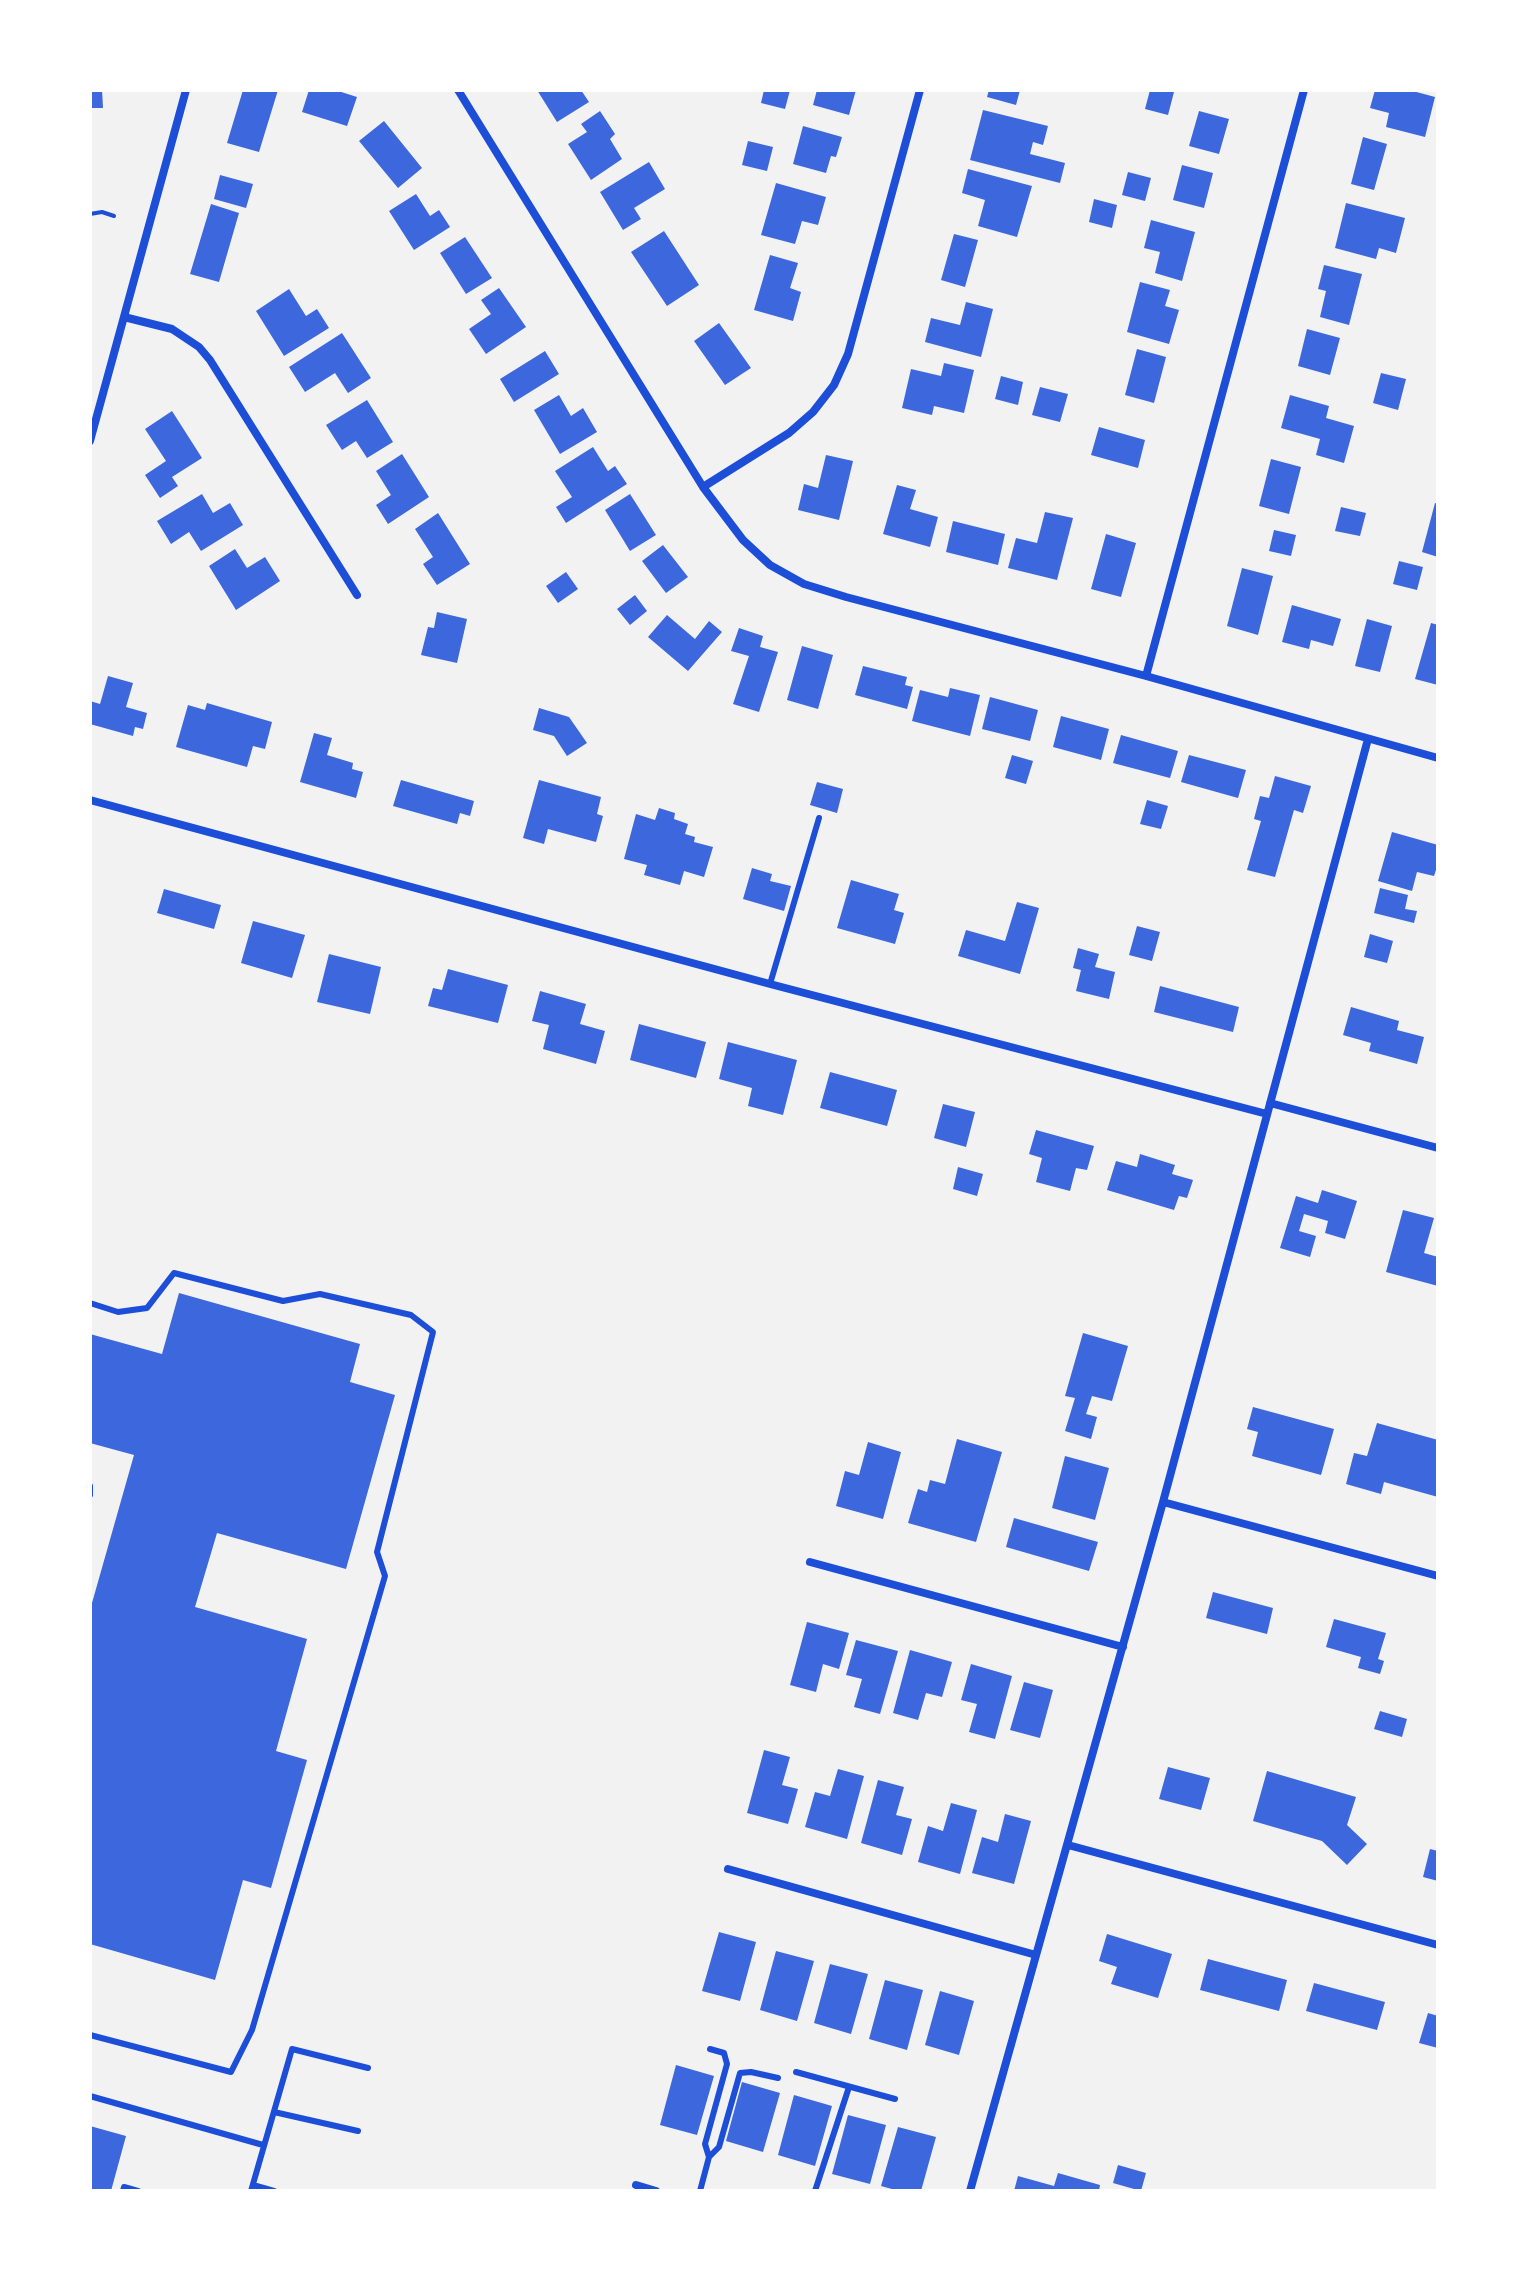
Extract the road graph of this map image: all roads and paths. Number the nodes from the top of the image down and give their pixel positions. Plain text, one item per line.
1 (186, 90) edge
2 (458, 90) edge
3 (920, 90) edge
4 (1304, 90) edge
5 (90, 214) edge
6 (114, 216) dead end
7 (124, 317) junction
8 (90, 441) edge
9 (703, 487) junction
10 (357, 595) dead end
11 (1146, 676) junction
12 (1368, 739) junction
13 (1438, 758) edge
14 (90, 800) edge
15 (819, 818) dead end
16 (770, 984) junction
17 (1270, 1103) junction
18 (1267, 1114) junction
19 (1438, 1148) edge
20 (90, 1303) edge
21 (90, 1486) edge
22 (90, 1495) edge
23 (1163, 1502) junction
24 (810, 1562) dead end
25 (1438, 1576) edge
26 (1123, 1647) junction
27 (1068, 1845) junction
28 (728, 1869) dead end
29 (1438, 1945) edge
30 (1036, 1955) junction
31 (90, 2035) edge
32 (710, 2049) dead end
33 (368, 2068) dead end
34 (796, 2072) dead end
35 (778, 2078) dead end
36 (849, 2087) junction
37 (90, 2096) edge
38 (895, 2099) dead end
39 (274, 2112) junction
40 (358, 2131) dead end
41 (263, 2145) junction
42 (709, 2157) junction
43 (636, 2185) dead end
44 (252, 2188) edge
45 (123, 2191) edge
46 (138, 2191) edge
47 (274, 2191) edge
48 (656, 2191) edge
49 (700, 2191) edge
50 (815, 2191) edge
51 (970, 2191) edge

1 - 7 street
2 - 9 street
3 - 9 street
4 - 11 street
5 - 6 path
7 - 8 street
7 - 10 street
9 - 11 street
11 - 12 street
12 - 13 street
12 - 17 street
14 - 16 street
15 - 16 lane
16 - 18 street
17 - 18 street
17 - 19 street
18 - 23 street
20 - 31 lane
21 - 22 lane
23 - 25 street
23 - 26 street
24 - 26 street
26 - 27 street
27 - 29 street
27 - 30 street
28 - 30 street
30 - 51 street
32 - 42 lane
33 - 39 lane
34 - 36 lane
35 - 42 lane
36 - 38 lane
36 - 50 lane
37 - 41 lane
39 - 40 lane
39 - 41 lane
41 - 44 lane
42 - 49 lane
43 - 48 street
44 - 47 lane
45 - 46 lane

